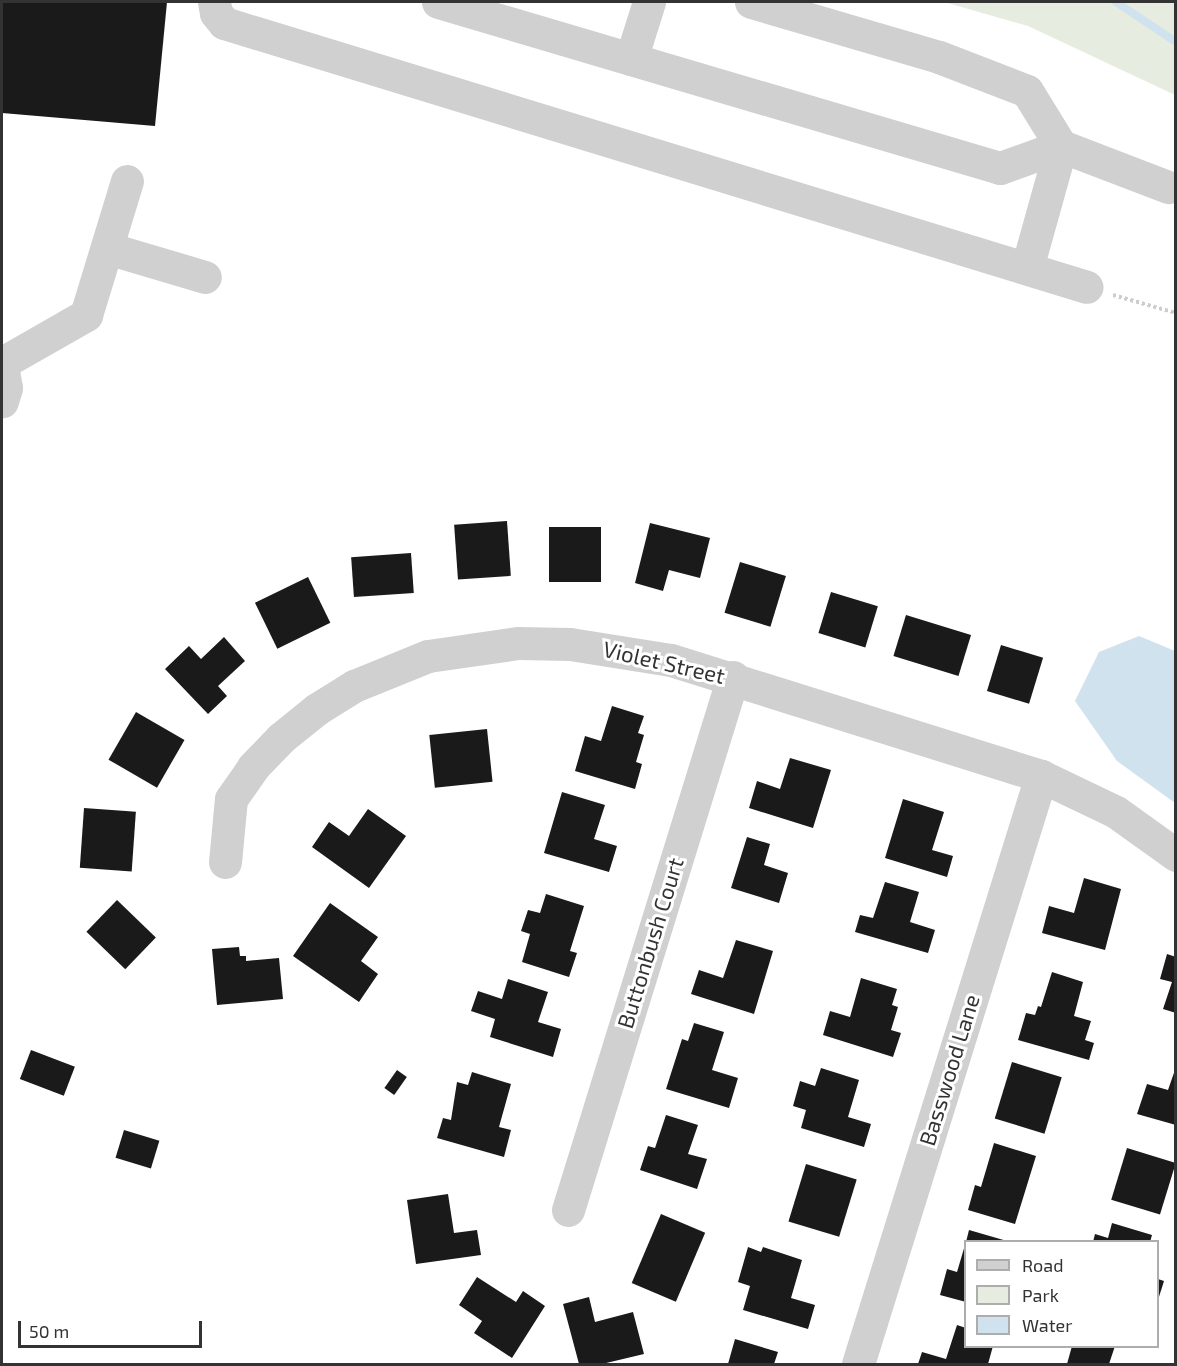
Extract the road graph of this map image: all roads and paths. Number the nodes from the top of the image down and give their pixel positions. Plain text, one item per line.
1 (214, 2) edge
2 (438, 2) edge
3 (649, 2) edge
4 (751, 2) edge
5 (631, 59) junction
6 (1061, 146) junction
7 (127, 181) dead end
8 (1168, 187) dead end
9 (107, 248) junction
10 (1027, 268) junction
11 (205, 277) dead end
12 (1087, 287) joint
13 (1176, 313) edge
14 (2, 364) edge
15 (2, 401) edge
16 (733, 677) junction
17 (1041, 776) junction
18 (1176, 855) edge
19 (225, 862) dead end
20 (568, 1210) dead end
21 (858, 1365) edge

1 - 10 street
2 - 5 street
3 - 5 street
4 - 6 street
5 - 6 street
6 - 8 street
6 - 10 street
7 - 9 street
9 - 11 street
9 - 14 street
10 - 12 street
12 - 13 path
14 - 15 street
16 - 17 street, Violet Street
16 - 19 street, Violet Street
16 - 20 street, Buttonbush Court
17 - 18 street, Violet Street
17 - 21 street, Basswood Lane

